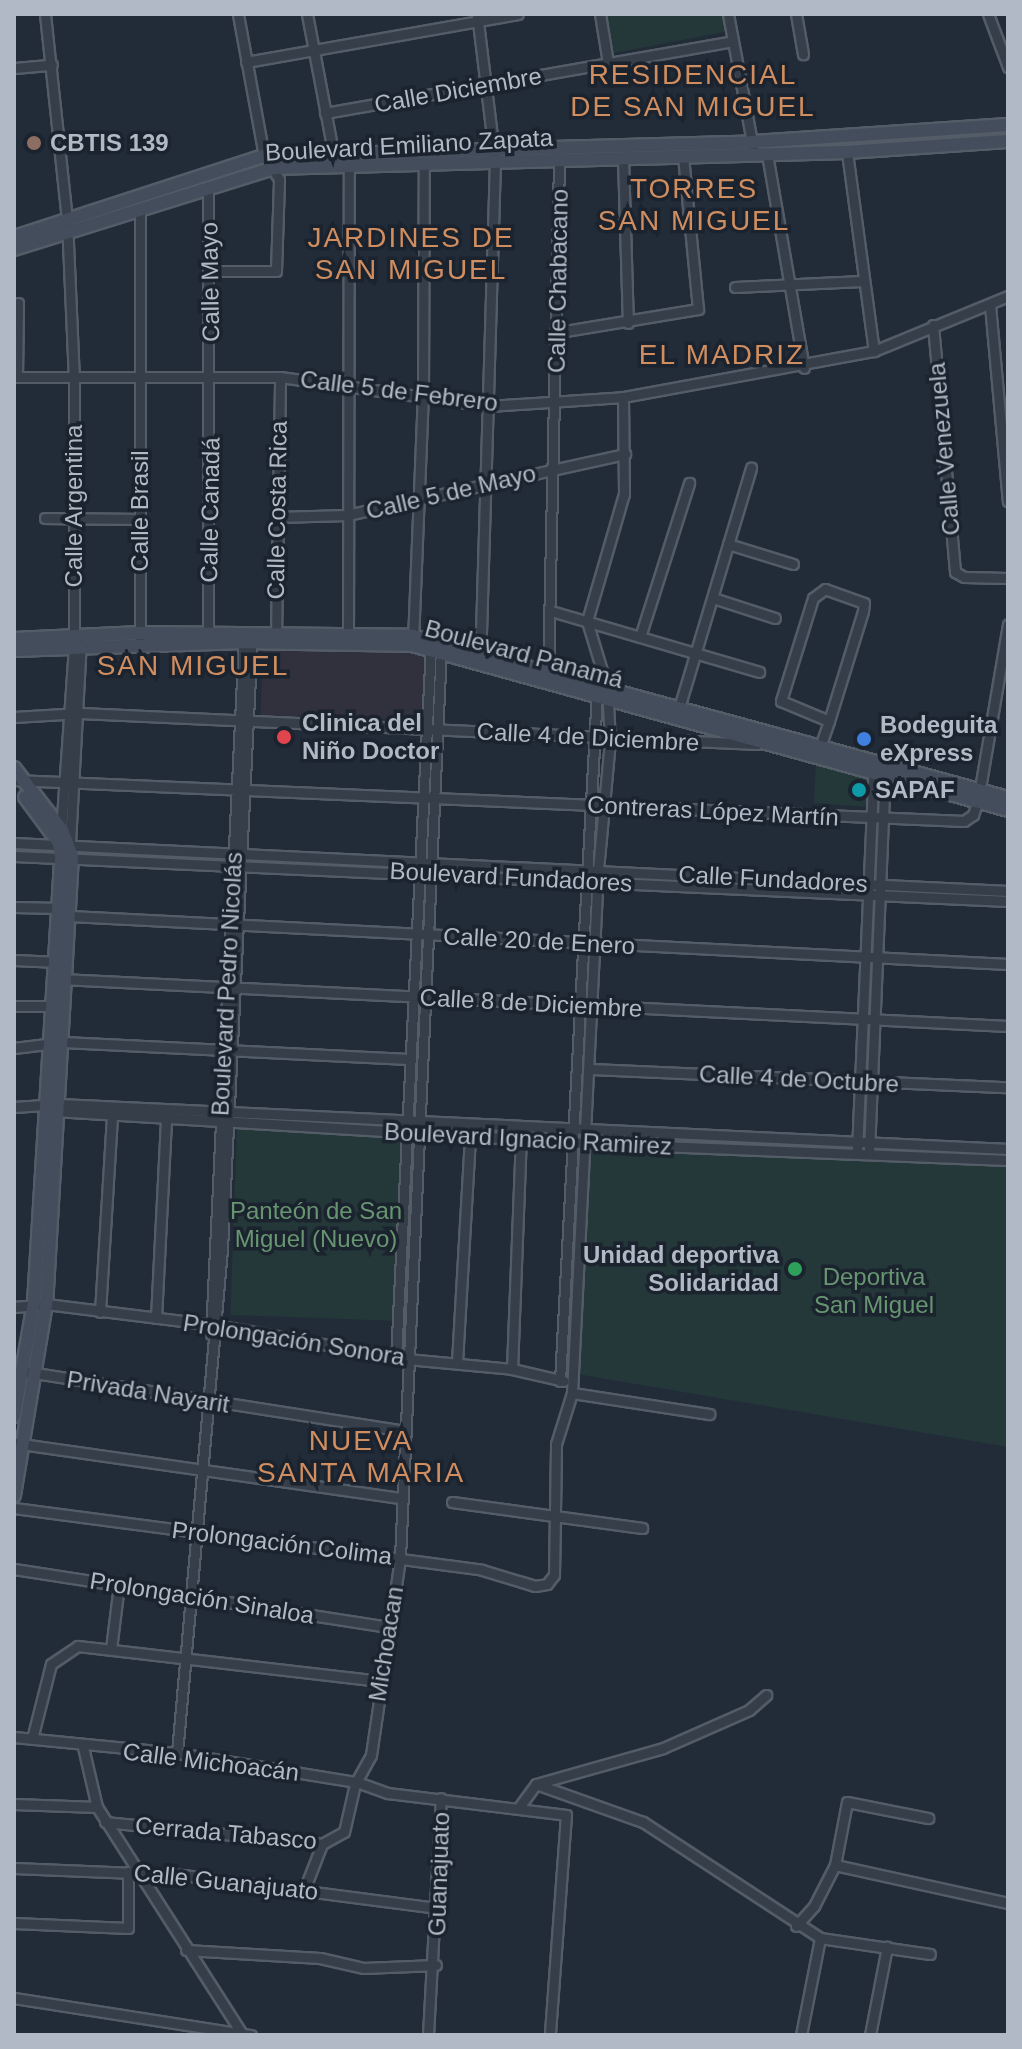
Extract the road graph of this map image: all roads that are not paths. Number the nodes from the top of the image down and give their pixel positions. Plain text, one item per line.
1 (45, 14) edge
2 (238, 14) edge
3 (307, 14) edge
4 (518, 14) edge
5 (600, 14) edge
6 (728, 14) edge
7 (796, 14) edge
8 (988, 14) edge
9 (477, 17) edge
10 (733, 41) junction
11 (314, 51) junction
12 (803, 54) dead end
13 (246, 62) junction
14 (608, 63) junction
15 (52, 65) junction
16 (1008, 67) edge
17 (14, 68) edge
18 (485, 86) junction
19 (325, 113) junction
20 (1008, 125) edge
21 (1008, 141) edge
22 (758, 150) junction
23 (333, 151) junction
24 (847, 152) junction
25 (264, 156) junction
26 (494, 156) junction
27 (683, 157) junction
28 (623, 158) junction
29 (559, 160) junction
30 (424, 164) junction
31 (349, 165) junction
32 (274, 168) junction
33 (208, 188) junction
34 (140, 210) junction
35 (67, 220) junction
36 (67, 234) junction
37 (14, 237) edge
38 (14, 249) edge
39 (209, 271) junction
40 (862, 281) junction
41 (735, 287) dead end
42 (791, 287) junction
43 (1008, 296) edge
44 (18, 303) dead end
45 (990, 305) junction
46 (628, 323) junction
47 (933, 325) junction
48 (559, 332) junction
49 (874, 351) junction
50 (804, 368) junction
51 (16, 377) edge
52 (141, 377) junction
53 (212, 377) junction
54 (280, 377) junction
55 (74, 378) junction
56 (350, 385) junction
57 (423, 395) junction
58 (623, 397) junction
59 (556, 401) junction
60 (489, 406) junction
61 (1004, 427) edge
62 (625, 454) junction
63 (556, 468) junction
64 (751, 468) dead end
65 (689, 483) dead end
66 (488, 484) junction
67 (419, 500) junction
68 (1008, 501) edge
69 (347, 515) junction
70 (73, 517) junction
71 (277, 517) junction
72 (45, 518) dead end
73 (140, 519) junction
74 (728, 544) junction
75 (793, 564) dead end
76 (1008, 578) edge
77 (713, 598) junction
78 (551, 611) junction
79 (775, 618) dead end
80 (587, 621) junction
81 (1008, 625) edge
82 (248, 637) junction
83 (276, 637) junction
84 (640, 637) junction
85 (208, 638) junction
86 (348, 638) junction
87 (14, 639) edge
88 (140, 639) junction
89 (78, 640) junction
90 (413, 641) junction
91 (436, 648) junction
92 (14, 650) edge
93 (698, 654) junction
94 (480, 658) junction
95 (759, 672) dead end
96 (548, 676) junction
97 (603, 688) junction
98 (679, 708) junction
99 (75, 713) junction
100 (14, 717) edge
101 (244, 720) junction
102 (829, 721) junction
103 (428, 729) junction
104 (439, 730) junction
105 (595, 739) junction
106 (610, 740) junction
107 (760, 744) junction
108 (818, 753) junction
109 (880, 770) junction
110 (16, 777) edge
111 (65, 778) junction
112 (77, 779) junction
113 (241, 787) junction
114 (979, 795) junction
115 (424, 796) junction
116 (436, 797) junction
117 (1008, 798) edge
118 (591, 805) junction
119 (605, 806) junction
120 (1008, 810) edge
121 (871, 818) junction
122 (884, 819) junction
123 (14, 843) edge
124 (65, 846) junction
125 (14, 856) edge
126 (241, 856) junction
127 (419, 862) junction
128 (432, 862) junction
129 (233, 863) junction
130 (419, 873) junction
131 (432, 873) junction
132 (584, 874) junction
133 (598, 875) junction
134 (871, 890) junction
135 (884, 890) junction
136 (1008, 891) edge
137 (1008, 901) edge
138 (14, 907) edge
139 (59, 908) junction
140 (70, 916) junction
141 (229, 925) junction
142 (241, 925) junction
143 (416, 934) junction
144 (427, 935) junction
145 (582, 943) junction
146 (597, 944) junction
147 (865, 958) junction
148 (877, 958) junction
149 (14, 960) edge
150 (61, 962) junction
151 (1008, 964) edge
152 (60, 979) junction
153 (225, 987) junction
154 (236, 988) junction
155 (411, 997) junction
156 (425, 998) junction
157 (14, 1006) edge
158 (52, 1006) junction
159 (578, 1006) junction
160 (592, 1006) junction
161 (863, 1020) junction
162 (876, 1020) junction
163 (1008, 1026) edge
164 (57, 1042) junction
165 (14, 1048) edge
166 (227, 1049) junction
167 (409, 1059) junction
168 (590, 1069) junction
169 (862, 1082) junction
170 (873, 1083) junction
171 (1008, 1087) edge
172 (14, 1107) edge
173 (51, 1107) junction
174 (112, 1115) junction
175 (224, 1118) junction
176 (166, 1120) junction
177 (405, 1127) junction
178 (418, 1127) junction
179 (574, 1130) junction
180 (587, 1131) junction
181 (470, 1137) junction
182 (521, 1139) junction
183 (574, 1142) junction
184 (585, 1143) junction
185 (1008, 1149) edge
186 (857, 1150) junction
187 (869, 1151) junction
188 (1008, 1160) edge
189 (40, 1304) junction
190 (14, 1307) edge
191 (100, 1312) junction
192 (156, 1318) junction
193 (211, 1328) junction
194 (401, 1359) junction
195 (457, 1362) junction
196 (512, 1369) junction
197 (28, 1372) junction
198 (560, 1381) junction
199 (572, 1388) junction
200 (206, 1401) junction
201 (709, 1414) dead end
202 (18, 1415) edge
203 (403, 1431) junction
204 (18, 1443) edge
205 (201, 1470) junction
206 (15, 1480) edge
207 (14, 1495) edge
208 (400, 1498) junction
209 (452, 1502) dead end
210 (14, 1508) edge
211 (555, 1516) junction
212 (642, 1528) dead end
213 (200, 1533) junction
214 (400, 1558) junction
215 (14, 1569) edge
216 (119, 1585) junction
217 (193, 1595) junction
218 (389, 1627) junction
219 (111, 1649) junction
220 (188, 1655) junction
221 (380, 1681) junction
222 (766, 1695) dead end
223 (14, 1737) edge
224 (32, 1739) junction
225 (83, 1747) junction
226 (177, 1753) junction
227 (357, 1782) junction
228 (536, 1784) junction
229 (441, 1798) junction
230 (14, 1804) edge
231 (520, 1806) junction
232 (97, 1807) junction
233 (928, 1818) dead end
234 (105, 1822) junction
235 (322, 1844) junction
236 (835, 1865) junction
237 (14, 1868) edge
238 (131, 1872) junction
239 (304, 1890) junction
240 (1008, 1903) edge
241 (438, 1908) junction
242 (14, 1923) edge
243 (796, 1926) junction
244 (820, 1938) junction
245 (887, 1947) junction
246 (186, 1950) junction
247 (930, 1954) dead end
248 (436, 1965) junction
249 (14, 1998) edge
250 (245, 2034) edge
251 (428, 2035) edge
252 (550, 2035) edge
253 (801, 2035) edge
254 (870, 2035) edge

1 - 15 street, Calle Argentina
2 - 13 street
3 - 11 street
4 - 9 street
5 - 14 street
6 - 10 street
7 - 12 street
8 - 16 street
9 - 11 street
9 - 18 street
10 - 14 street, Calle Diciembre
10 - 22 street
11 - 13 street
11 - 19 street
13 - 25 street
14 - 18 street, Calle Diciembre
15 - 17 street
15 - 35 street, Calle Argentina
18 - 19 street, Calle Diciembre
18 - 26 street
19 - 23 street
20 - 22 street, Boulevard Emiliano Zapata
21 - 24 street, Boulevard Emiliano Zapata
22 - 24 street, Boulevard Emiliano Zapata
22 - 26 street, Boulevard Emiliano Zapata
22 - 27 street, Boulevard Emiliano Zapata
22 - 42 street
23 - 25 street, Boulevard Emiliano Zapata
23 - 26 street, Boulevard Emiliano Zapata
24 - 40 street
25 - 32 street
25 - 35 street, Boulevard Emiliano Zapata
26 - 29 street, Boulevard Emiliano Zapata
26 - 30 street, Boulevard Emiliano Zapata
26 - 60 street
27 - 28 street, Boulevard Emiliano Zapata
27 - 46 street
28 - 29 street, Boulevard Emiliano Zapata
28 - 46 street
29 - 48 street, Calle Chabacano
30 - 31 street, Boulevard Emiliano Zapata
30 - 57 street
31 - 32 street, Boulevard Emiliano Zapata
31 - 56 street
32 - 33 street, Boulevard Emiliano Zapata
32 - 39 street
33 - 34 street, Boulevard Emiliano Zapata
33 - 39 street, Calle Mayo
34 - 36 street, Boulevard Emiliano Zapata
34 - 52 street, Calle Brasil
35 - 36 street, Calle Argentina
35 - 37 street, Boulevard Emiliano Zapata
36 - 38 street, Boulevard Emiliano Zapata
36 - 55 street, Calle Argentina
39 - 53 street, Calle Mayo
40 - 42 street
40 - 49 street
41 - 42 street
42 - 50 street
43 - 45 street, Calle 5 de Febrero
44 - 51 street
45 - 47 street, Calle 5 de Febrero
45 - 61 street
46 - 48 street
47 - 49 street, Calle 5 de Febrero
47 - 76 street, Calle Venezuela
48 - 59 street, Calle Chabacano
49 - 50 street, Calle 5 de Febrero
50 - 58 street, Calle 5 de Febrero
51 - 55 street, Calle 5 de Febrero
52 - 53 street, Calle 5 de Febrero
52 - 55 street, Calle 5 de Febrero
52 - 73 street, Calle Brasil
53 - 54 street, Calle 5 de Febrero
53 - 85 street, Calle Canadá
54 - 56 street, Calle 5 de Febrero
54 - 71 street, Calle Costa Rica
55 - 70 street, Calle Argentina
56 - 57 street, Calle 5 de Febrero
56 - 69 street
57 - 60 street, Calle 5 de Febrero
57 - 67 street
58 - 59 street, Calle 5 de Febrero
58 - 62 street
59 - 60 street, Calle 5 de Febrero
59 - 63 street, Calle Chabacano
60 - 66 street
61 - 68 street
62 - 63 street, Calle 5 de Mayo
62 - 80 street
63 - 66 street, Calle 5 de Mayo
63 - 78 street, Calle Chabacano
64 - 74 street
65 - 84 street
66 - 67 street, Calle 5 de Mayo
66 - 94 street
67 - 69 street, Calle 5 de Mayo
67 - 90 street
69 - 71 street, Calle 5 de Mayo
69 - 86 street
70 - 72 street
70 - 73 street
70 - 89 street, Calle Argentina
71 - 83 street, Calle Costa Rica
73 - 88 street, Calle Brasil
74 - 75 street
74 - 77 street
77 - 79 street
77 - 93 street
78 - 80 street
78 - 96 street, Calle Chabacano
80 - 84 street
80 - 97 street
81 - 114 street
82 - 83 street, Boulevard Panamá
82 - 85 street, Boulevard Panamá
82 - 101 street
83 - 86 street, Boulevard Panamá
84 - 93 street
85 - 88 street, Boulevard Panamá
86 - 90 street, Boulevard Panamá
87 - 89 street, Boulevard Panamá
88 - 89 street, Boulevard Panamá
89 - 92 street, Boulevard Panamá
89 - 99 street, Calle Argentina
90 - 91 street, Boulevard Panamá
91 - 94 street, Boulevard Panamá
91 - 103 street
91 - 104 street
93 - 95 street
93 - 98 street
94 - 96 street, Boulevard Panamá
96 - 97 street, Boulevard Panamá
97 - 98 street, Boulevard Panamá
97 - 105 street
97 - 106 street
97 - 107 street, Boulevard Panamá
98 - 108 street, Boulevard Panamá
99 - 100 street, Calle 4 de Diciembre
99 - 101 street, Calle 4 de Diciembre
99 - 111 street
99 - 112 street
101 - 103 street, Calle 4 de Diciembre
101 - 113 street
102 - 102 street
102 - 108 street
103 - 104 street, Calle 4 de Diciembre
103 - 115 street
104 - 105 street, Calle 4 de Diciembre
104 - 116 street
105 - 106 street, Calle 4 de Diciembre
105 - 118 street
106 - 107 street, Calle 4 de Diciembre
106 - 119 street
107 - 108 street, Boulevard Panamá
108 - 109 street, Boulevard Panamá
109 - 114 street, Boulevard Panamá
109 - 121 street
109 - 122 street
110 - 111 street, Contreras López Martín
110 - 124 street
111 - 112 street, Contreras López Martín
111 - 124 street
112 - 113 street, Contreras López Martín
112 - 124 street
113 - 115 street, Contreras López Martín
113 - 126 street
114 - 117 street, Boulevard Panamá
114 - 120 street, Boulevard Panamá
114 - 122 street, Contreras López Martín
115 - 116 street, Contreras López Martín
115 - 127 street
116 - 118 street, Contreras López Martín
116 - 128 street
118 - 119 street, Contreras López Martín
118 - 132 street
119 - 121 street, Contreras López Martín
119 - 133 street
121 - 122 street, Contreras López Martín
121 - 134 street
122 - 135 street
123 - 124 street
124 - 125 street
124 - 126 street, Calle Fundadores
124 - 129 street
124 - 139 street
124 - 140 street
126 - 127 street, Calle Fundadores
126 - 129 street, Boulevard Pedro Nicolás
126 - 130 street, Boulevard Fundadores
126 - 142 street, Boulevard Pedro Nicolás
127 - 128 street, Calle Fundadores
127 - 130 street
128 - 131 street
128 - 132 street, Calle Fundadores
129 - 141 street, Boulevard Pedro Nicolás
130 - 131 street, Boulevard Fundadores
130 - 143 street
131 - 132 street, Boulevard Fundadores
131 - 144 street
132 - 133 street, Calle Fundadores
132 - 145 street
133 - 134 street, Calle Fundadores
133 - 146 street
134 - 135 street, Calle Fundadores
134 - 147 street
135 - 136 street, Calle Fundadores
135 - 137 street
135 - 148 street
138 - 139 street
139 - 150 street
140 - 141 street, Calle 20 de Enero
140 - 150 street
141 - 142 street, Calle 20 de Enero
141 - 153 street, Boulevard Pedro Nicolás
142 - 143 street, Calle 20 de Enero
142 - 154 street, Boulevard Pedro Nicolás
143 - 144 street, Calle 20 de Enero
143 - 155 street
144 - 145 street, Calle 20 de Enero
144 - 156 street
145 - 146 street, Calle 20 de Enero
145 - 159 street
146 - 147 street, Calle 20 de Enero
146 - 160 street
147 - 148 street, Calle 20 de Enero
147 - 161 street
148 - 151 street, Calle 20 de Enero
148 - 162 street
149 - 150 street
150 - 152 street
152 - 153 street, Calle 8 de Diciembre
152 - 158 street
152 - 164 street
153 - 154 street, Calle 8 de Diciembre
153 - 166 street, Boulevard Pedro Nicolás
154 - 155 street, Calle 8 de Diciembre
154 - 166 street, Boulevard Pedro Nicolás
155 - 156 street, Calle 8 de Diciembre
155 - 167 street
156 - 159 street, Calle 8 de Diciembre
156 - 178 street
157 - 158 street
158 - 164 street
159 - 160 street, Calle 8 de Diciembre
159 - 179 street
160 - 161 street, Calle 8 de Diciembre
160 - 168 street
161 - 162 street, Calle 8 de Diciembre
161 - 169 street
162 - 163 street, Calle 8 de Diciembre
162 - 170 street
164 - 165 street
164 - 166 street
164 - 173 street
166 - 167 street
166 - 175 street, Boulevard Pedro Nicolás
167 - 177 street
168 - 169 street, Calle 4 de Octubre
168 - 180 street
169 - 170 street, Calle 4 de Octubre
169 - 186 street
170 - 171 street, Calle 4 de Octubre
170 - 187 street
172 - 173 street
173 - 174 street, Boulevard Ignacio Ramirez
173 - 175 street, Boulevard Ignacio Ramirez
173 - 189 street
174 - 176 street, Boulevard Ignacio Ramirez
174 - 191 street
175 - 176 street, Boulevard Ignacio Ramirez
175 - 177 street, Boulevard Ignacio Ramirez
175 - 193 street, Boulevard Pedro Nicolás
176 - 192 street
177 - 178 street, Boulevard Ignacio Ramirez
177 - 194 street
178 - 179 street, Boulevard Ignacio Ramirez
178 - 181 street, Boulevard Ignacio Ramirez
178 - 194 street
179 - 180 street, Boulevard Ignacio Ramirez
179 - 183 street
180 - 184 street
180 - 186 street, Boulevard Ignacio Ramirez
181 - 182 street, Boulevard Ignacio Ramirez
181 - 195 street
182 - 183 street, Boulevard Ignacio Ramirez
182 - 196 street
183 - 184 street, Boulevard Ignacio Ramirez
183 - 198 street
184 - 186 street, Boulevard Ignacio Ramirez
184 - 199 street
185 - 187 street, Boulevard Ignacio Ramirez
186 - 187 street, Boulevard Ignacio Ramirez
187 - 188 street, Boulevard Ignacio Ramirez
189 - 190 street, Prolongación Sonora
189 - 191 street, Prolongación Sonora
189 - 197 street
191 - 192 street, Prolongación Sonora
192 - 193 street, Prolongación Sonora
193 - 194 street, Prolongación Sonora
193 - 200 street, Boulevard Pedro Nicolás
194 - 195 street, Prolongación Sonora
194 - 203 street, Michoacan
195 - 196 street, Prolongación Sonora
196 - 198 street, Prolongación Sonora
197 - 200 street, Privada Nayarit
197 - 202 street
198 - 199 street, Prolongación Sonora
199 - 201 street, Prolongación Sonora
199 - 211 street
200 - 203 street, Privada Nayarit
200 - 205 street, Boulevard Pedro Nicolás
202 - 204 street
203 - 208 street, Michoacan
204 - 205 street
204 - 206 street
205 - 208 street
205 - 213 street, Boulevard Pedro Nicolás
206 - 207 street
208 - 214 street, Michoacan
209 - 211 street
210 - 213 street, Prolongación Colima
211 - 212 street
211 - 214 street, Prolongación Colima
213 - 214 street, Prolongación Colima
213 - 217 street, Boulevard Pedro Nicolás
214 - 218 street, Michoacan
215 - 216 street, Prolongación Sinaloa
216 - 217 street, Prolongación Sinaloa
216 - 219 street
217 - 218 street, Prolongación Sinaloa
217 - 220 street, Boulevard Pedro Nicolás
218 - 221 street, Michoacan
219 - 220 street
219 - 224 street
220 - 221 street
220 - 226 street, Boulevard Pedro Nicolás
221 - 227 street, Michoacan
222 - 228 street
223 - 224 street, Calle Michoacán
224 - 225 street, Calle Michoacán
225 - 226 street, Calle Michoacán
225 - 232 street
226 - 227 street, Calle Michoacán
227 - 229 street, Guanajuato
227 - 235 street, Cerrada Tabasco
228 - 231 street
228 - 243 street
229 - 231 street
229 - 241 street, Guanajuato
230 - 232 street
231 - 252 street
232 - 234 street
233 - 236 street
234 - 235 street, Cerrada Tabasco
234 - 238 street
235 - 239 street
236 - 240 street
236 - 243 street
237 - 238 street, Calle Guanajuato
238 - 239 street, Calle Guanajuato
238 - 242 street
238 - 246 street
239 - 241 street, Calle Guanajuato
241 - 248 street, Guanajuato
243 - 244 street
244 - 245 street
244 - 253 street
245 - 247 street
245 - 254 street
246 - 248 street
246 - 250 street
248 - 251 street, Guanajuato
249 - 250 street

